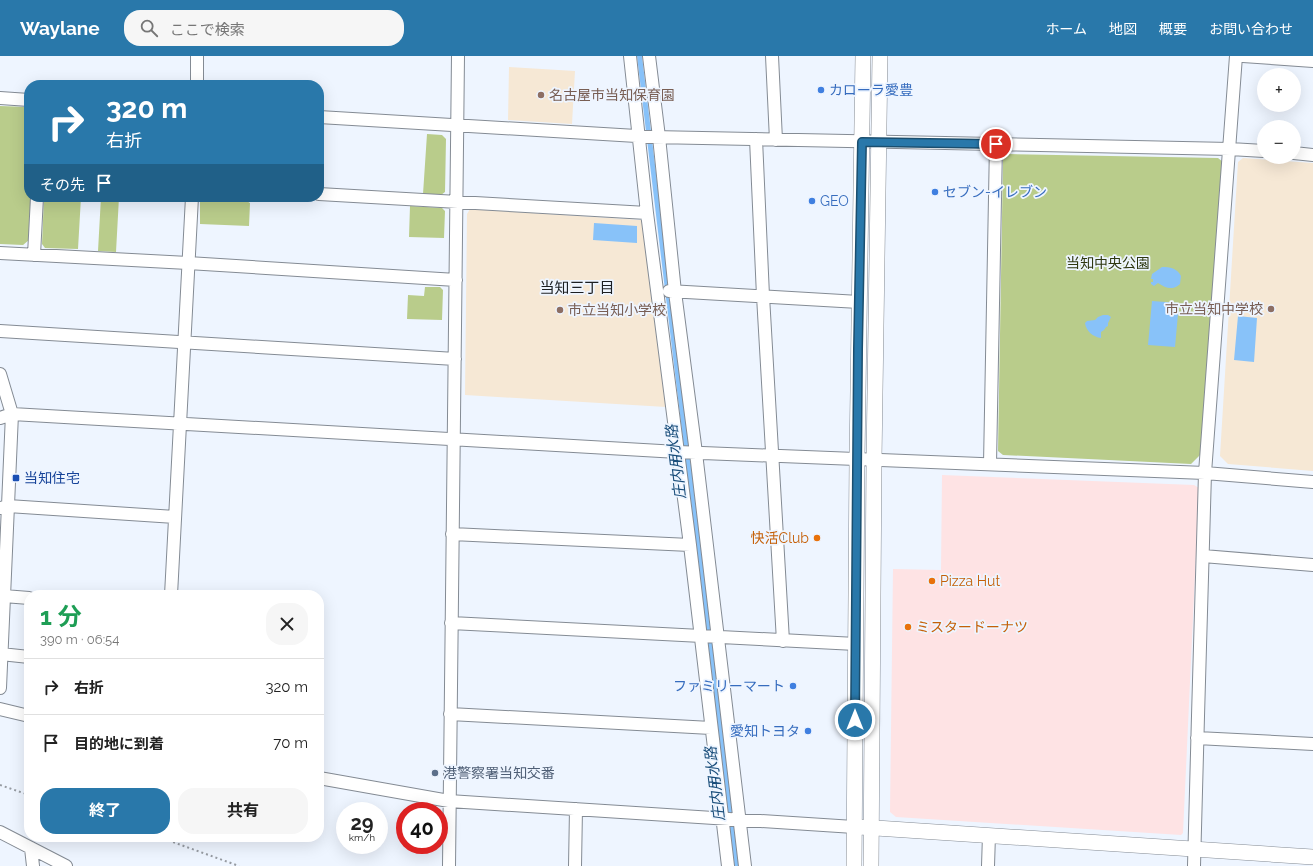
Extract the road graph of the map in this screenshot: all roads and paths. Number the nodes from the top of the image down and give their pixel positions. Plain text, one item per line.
1 (197, 56) edge
2 (458, 56) edge
3 (630, 56) edge
4 (649, 56) edge
5 (772, 56) edge
6 (863, 56) edge
7 (880, 56) edge
8 (1236, 56) edge
9 (1243, 56) edge
10 (1313, 60) edge
11 (197, 80) edge
12 (0, 98) edge
13 (24, 100) edge
14 (324, 117) edge
15 (457, 125) junction
16 (649, 137) junction
17 (756, 139) junction
18 (776, 140) junction
19 (862, 142) junction
20 (879, 142) junction
21 (996, 144) junction
22 (1230, 149) junction
23 (1257, 151) edge
24 (1301, 154) edge
25 (1313, 155) edge
26 (324, 194) edge
27 (37, 202) edge
28 (192, 202) edge
29 (456, 202) junction
30 (647, 214) junction
31 (0, 253) edge
32 (34, 255) junction
33 (188, 263) junction
34 (456, 280) junction
35 (666, 291) junction
36 (763, 296) junction
37 (859, 302) junction
38 (0, 331) edge
39 (184, 343) junction
40 (455, 359) junction
41 (0, 374) edge
42 (6, 416) edge
43 (180, 424) junction
44 (454, 440) junction
45 (687, 453) junction
46 (772, 456) junction
47 (857, 459) junction
48 (874, 460) junction
49 (990, 464) junction
50 (1205, 473) junction
51 (1313, 482) edge
52 (4, 507) edge
53 (175, 517) junction
54 (452, 534) junction
55 (690, 545) junction
56 (1203, 556) junction
57 (1313, 565) edge
58 (171, 590) edge
59 (2, 597) edge
60 (24, 598) edge
61 (451, 623) junction
62 (709, 638) junction
63 (783, 641) junction
64 (856, 644) junction
65 (2, 654) junction
66 (24, 657) edge
67 (0, 688) edge
68 (0, 709) edge
69 (450, 714) junction
70 (24, 715) edge
71 (711, 728) junction
72 (1197, 738) junction
73 (1313, 744) edge
74 (324, 779) edge
75 (0, 785) edge
76 (24, 794) edge
77 (449, 801) junction
78 (576, 809) junction
79 (731, 819) junction
80 (854, 827) junction
81 (871, 827) junction
82 (0, 832) edge
83 (989, 835) junction
84 (173, 842) edge
85 (31, 848) junction
86 (1195, 849) junction
87 (1313, 857) edge
88 (33, 866) edge
89 (66, 866) edge
90 (239, 866) edge
91 (449, 866) edge
92 (575, 866) edge
93 (728, 866) edge
94 (745, 866) edge
95 (854, 866) edge
96 (871, 866) edge
97 (988, 866) edge
98 (1194, 866) edge

1 - 11 street
2 - 15 street
3 - 16 street
4 - 16 street
5 - 18 street
6 - 19 street
7 - 20 street
8 - 22 street
9 - 10 street
12 - 13 street
14 - 15 street
15 - 16 street
15 - 29 street
16 - 17 street
16 - 30 street
16 - 35 street
17 - 18 street
17 - 36 street
18 - 19 street
19 - 20 street
19 - 37 street
20 - 21 street
20 - 48 street
21 - 22 street
21 - 49 street
22 - 23 street
22 - 50 street
24 - 25 street
26 - 29 street
27 - 32 street
28 - 33 street
29 - 30 street
29 - 34 street
30 - 35 street
31 - 32 street
32 - 33 street
33 - 34 street
33 - 39 street
34 - 40 street
35 - 36 street
35 - 45 street
35 - 45 street
36 - 37 street
36 - 46 street
37 - 47 street
38 - 39 street
39 - 40 street
39 - 43 street
40 - 44 street
41 - 42 street
42 - 43 street
42 - 52 street
43 - 44 street
43 - 53 street
44 - 45 street
44 - 54 street
45 - 46 street
45 - 55 street
45 - 62 street
46 - 47 street
46 - 63 street
47 - 48 street
47 - 64 street
48 - 49 street
48 - 81 street
49 - 50 street
50 - 51 street
50 - 56 street
52 - 53 street
52 - 59 street
53 - 58 street
54 - 55 street
54 - 61 street
55 - 62 street
56 - 57 street
56 - 72 street
59 - 60 street
59 - 65 street
61 - 62 street
61 - 69 street
62 - 63 street
62 - 71 street
62 - 79 street
63 - 64 street
64 - 80 street
65 - 66 street
65 - 67 street
68 - 70 street
69 - 71 street
69 - 77 street
71 - 79 street
72 - 73 street
72 - 86 street
74 - 77 street
75 - 76 path
77 - 78 street
77 - 91 street
78 - 79 street
78 - 92 street
79 - 80 street
79 - 93 street
79 - 94 street
80 - 81 street
80 - 95 street
81 - 83 street
81 - 96 street
82 - 85 street
83 - 86 street
83 - 97 street
84 - 90 path
85 - 88 street
85 - 89 street
86 - 87 street
86 - 98 street

